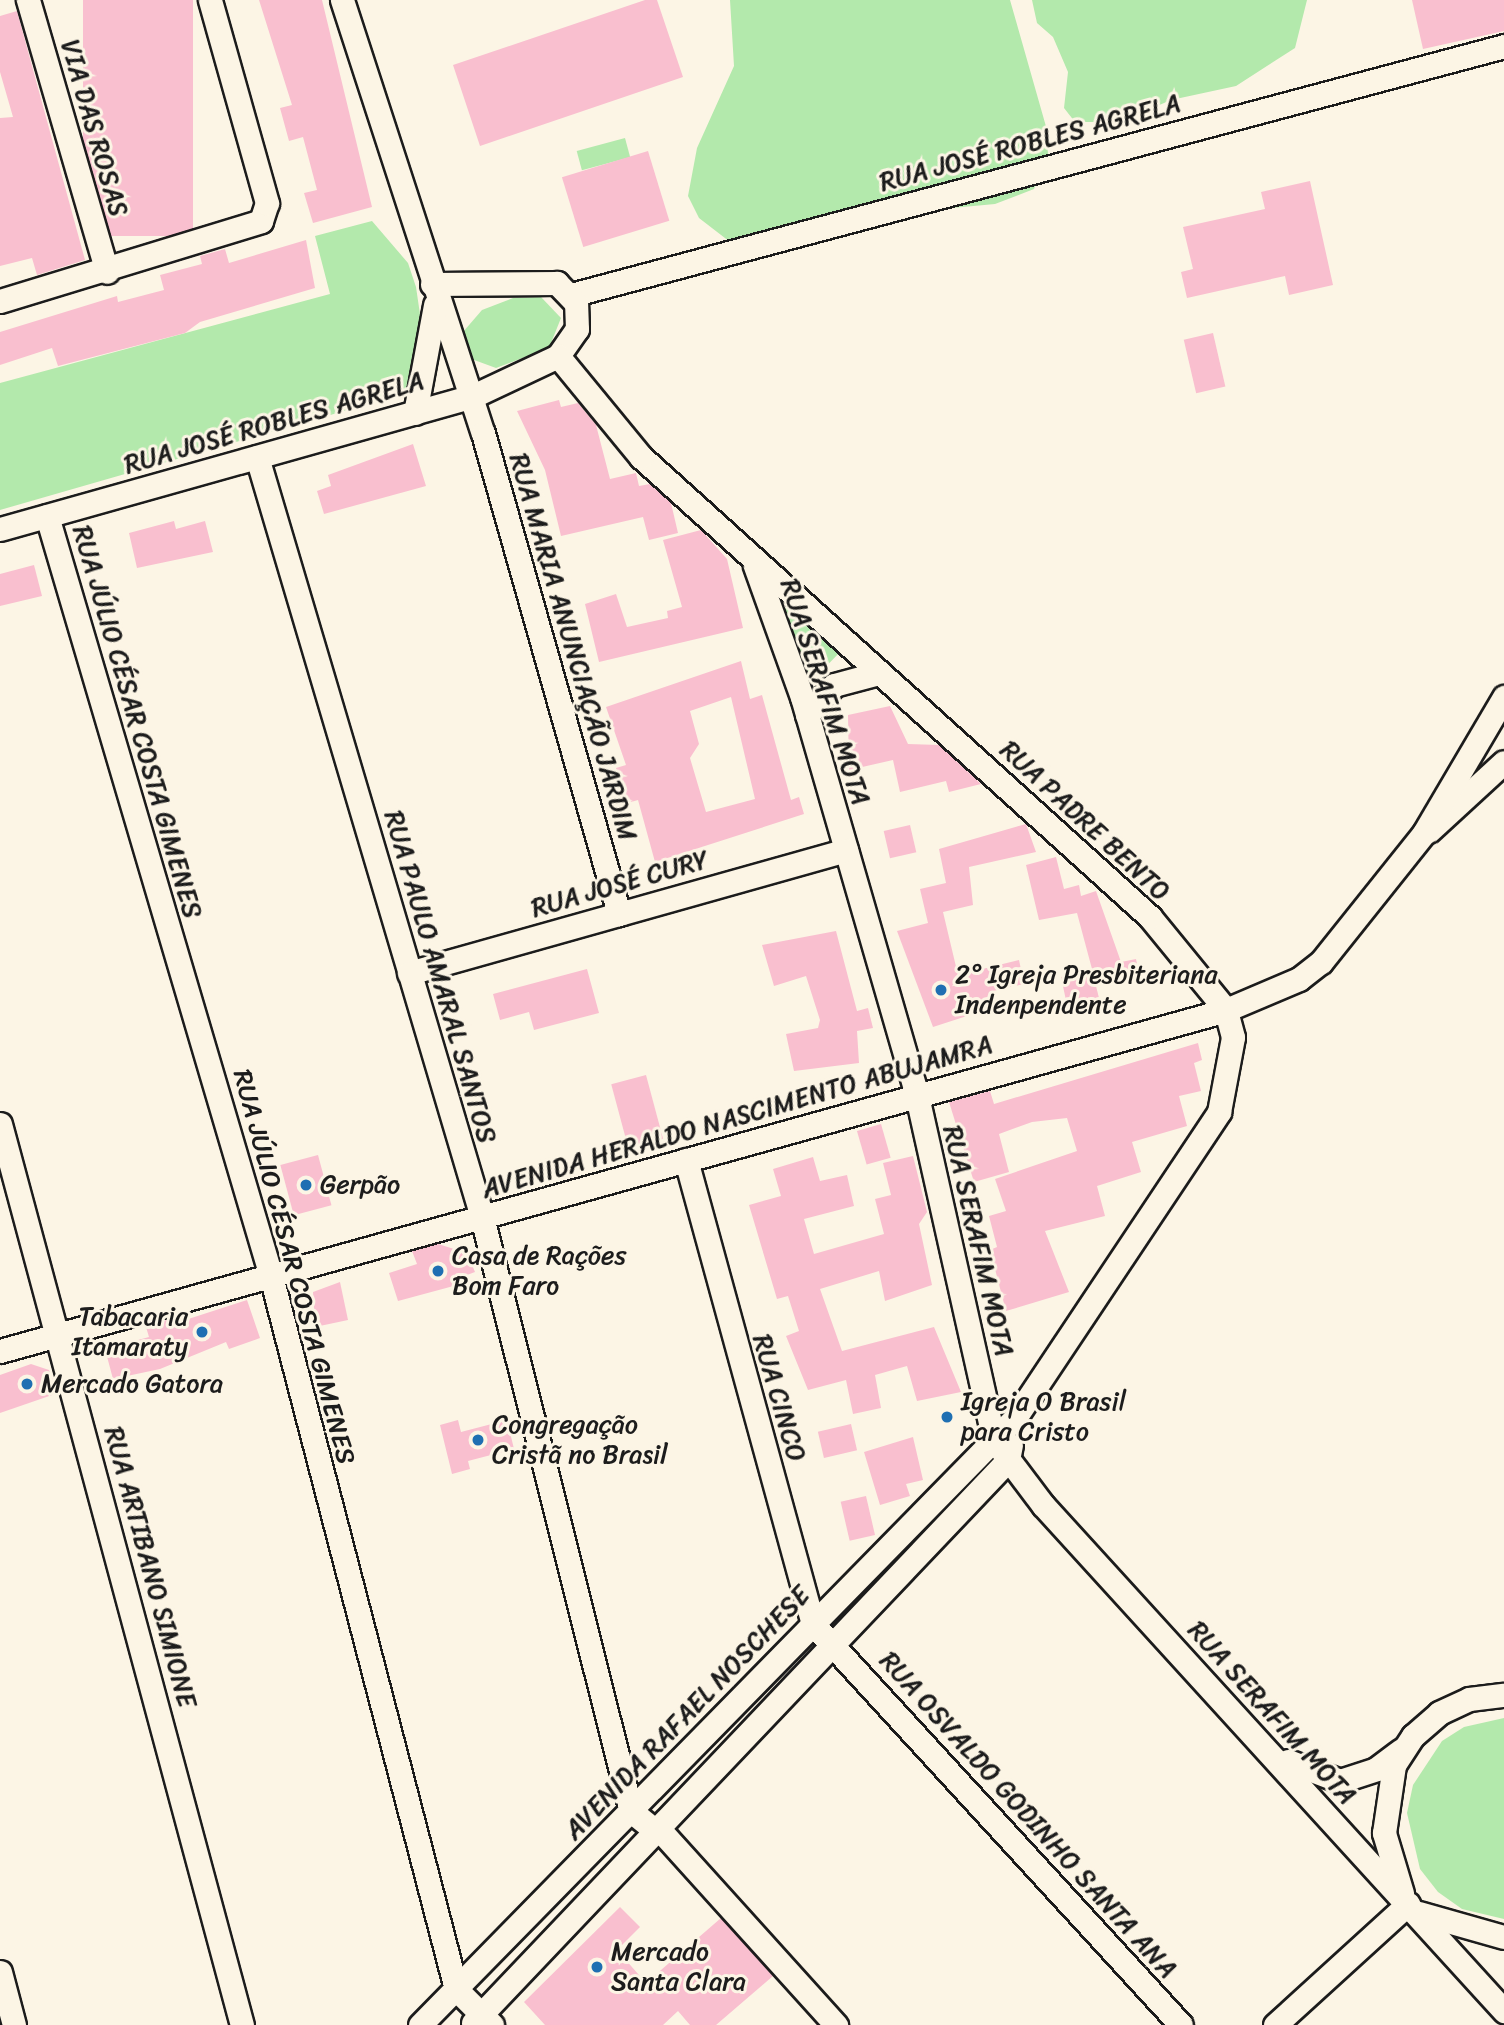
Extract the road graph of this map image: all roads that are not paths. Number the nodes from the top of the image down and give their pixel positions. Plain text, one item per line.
1 (28, 0) edge
2 (210, 0) edge
3 (342, 0) edge
4 (1504, 46) edge
5 (107, 272) junction
6 (433, 290) junction
7 (571, 295) junction
8 (0, 301) edge
9 (558, 356) junction
10 (471, 397) junction
11 (415, 413) junction
12 (257, 457) junction
13 (47, 516) junction
14 (0, 529) edge
15 (754, 563) junction
16 (875, 674) junction
17 (1504, 697) edge
18 (807, 715) junction
19 (1504, 762) edge
20 (1424, 833) junction
21 (846, 850) junction
22 (619, 914) junction
23 (409, 972) junction
24 (1226, 1010) junction
25 (917, 1096) junction
26 (0, 1124) edge
27 (686, 1160) junction
28 (482, 1217) junction
29 (271, 1276) junction
30 (61, 1335) junction
31 (0, 1352) edge
32 (1015, 1418) junction
33 (994, 1440) junction
34 (1008, 1460) junction
35 (813, 1624) junction
36 (833, 1644) junction
37 (1504, 1695) edge
38 (1413, 1736) junction
39 (1265, 1745) junction
40 (631, 1811) junction
41 (657, 1829) junction
42 (1408, 1905) junction
43 (1504, 1937) edge
44 (0, 1972) edge
45 (456, 1989) junction
46 (1504, 2011) edge
47 (482, 2021) edge
48 (14, 2025) edge
49 (242, 2025) edge
50 (420, 2025) edge
51 (836, 2025) edge
52 (1181, 2025) edge
53 (1275, 2025) edge

1 - 5 street, VIA DAS ROSAS
2 - 5 street
3 - 6 street, RUA MARIA ANUNCIAÇÃO JARDIM
4 - 7 street, RUA JOSÉ ROBLES AGRELA
5 - 8 street
6 - 7 street
6 - 10 street, RUA MARIA ANUNCIAÇÃO JARDIM
6 - 11 street
7 - 9 street
9 - 10 street, RUA JOSÉ ROBLES AGRELA
9 - 15 street, RUA PADRE BENTO
10 - 11 street, RUA JOSÉ ROBLES AGRELA
10 - 22 street, RUA MARIA ANUNCIAÇÃO JARDIM
11 - 12 street, RUA JOSÉ ROBLES AGRELA
12 - 13 street, RUA JOSÉ ROBLES AGRELA
12 - 23 street, RUA PAULO AMARAL SANTOS
13 - 14 street, RUA JOSÉ ROBLES AGRELA
13 - 29 street, RUA JÚLIO CÉSAR COSTA GIMENES
15 - 16 street, RUA PADRE BENTO
15 - 18 street, RUA SERAFIM MOTA
16 - 18 street
16 - 24 street, RUA PADRE BENTO
17 - 20 street, AVENIDA HERALDO NASCIMENTO ABUJAMRA
18 - 21 street, RUA SERAFIM MOTA
19 - 20 street, AVENIDA HERALDO NASCIMENTO ABUJAMRA
20 - 24 street, AVENIDA HERALDO NASCIMENTO ABUJAMRA
21 - 22 street, RUA JOSÉ CURY
21 - 25 street, RUA SERAFIM MOTA
22 - 23 street, RUA JOSÉ CURY
23 - 28 street, RUA PAULO AMARAL SANTOS
24 - 25 street, AVENIDA HERALDO NASCIMENTO ABUJAMRA
24 - 32 street, RUA PADRE BENTO
25 - 27 street, AVENIDA HERALDO NASCIMENTO ABUJAMRA
25 - 33 street, RUA SERAFIM MOTA
26 - 30 street, RUA ARTIBANO SIMIONE
27 - 28 street, AVENIDA HERALDO NASCIMENTO ABUJAMRA
27 - 35 street, RUA CINCO
28 - 29 street, AVENIDA HERALDO NASCIMENTO ABUJAMRA
28 - 40 street, RUA PAULO AMARAL SANTOS
29 - 30 street, AVENIDA HERALDO NASCIMENTO ABUJAMRA
29 - 45 street, RUA JÚLIO CÉSAR COSTA GIMENES
30 - 31 street, AVENIDA HERALDO NASCIMENTO ABUJAMRA
30 - 49 street, RUA ARTIBANO SIMIONE
32 - 33 street, RUA PADRE BENTO
32 - 34 street, RUA PADRE BENTO
33 - 34 street, RUA SERAFIM MOTA
33 - 35 street, AVENIDA RAFAEL NOSCHESE
34 - 36 street
34 - 39 street, RUA SERAFIM MOTA
35 - 36 street, RUA CINCO
35 - 40 street, AVENIDA RAFAEL NOSCHESE
36 - 41 street
36 - 52 street, RUA OSVALDO GODINHO SANTA ANA
37 - 38 street
38 - 39 street
38 - 42 street
39 - 42 street, RUA SERAFIM MOTA
40 - 41 street
40 - 45 street, AVENIDA RAFAEL NOSCHESE
41 - 47 street
41 - 51 street
42 - 43 street
42 - 46 street, RUA SERAFIM MOTA
42 - 53 street
44 - 48 street
45 - 47 street
45 - 50 street, AVENIDA RAFAEL NOSCHESE

